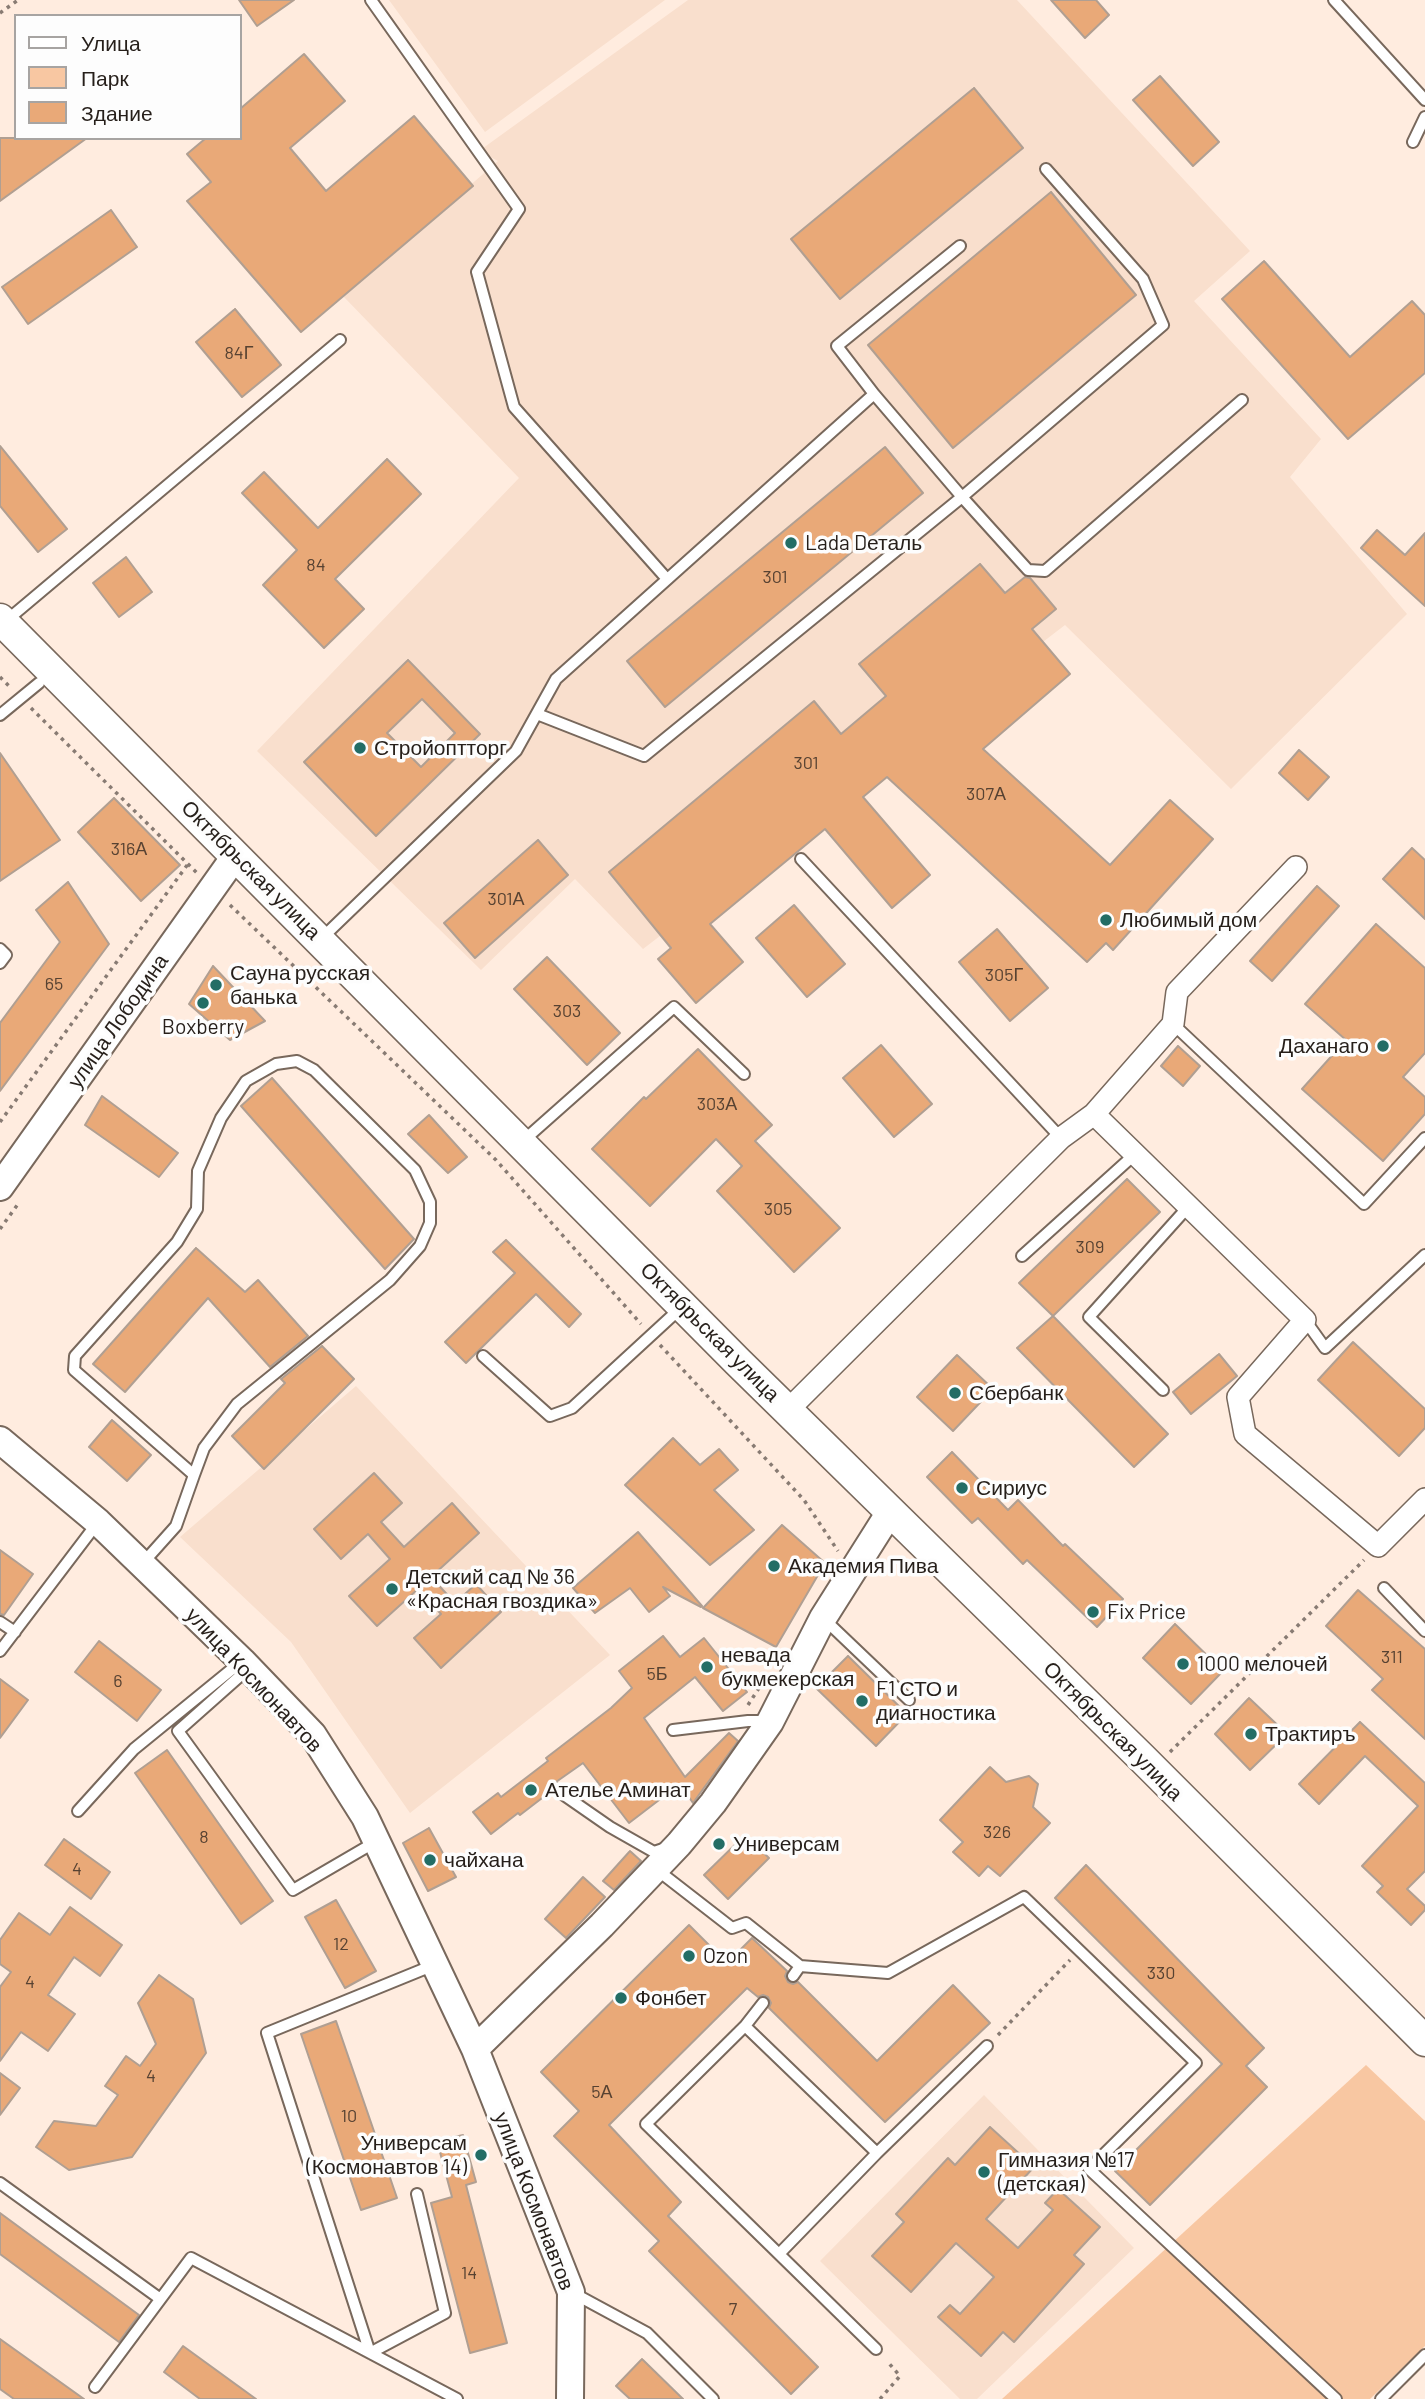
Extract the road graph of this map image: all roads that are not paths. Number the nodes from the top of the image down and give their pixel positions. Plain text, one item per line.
1 (371, 0) edge
2 (1334, 0) edge
3 (1425, 100) edge
4 (1425, 117) edge
5 (1413, 142) dead end
6 (1046, 169) dead end
7 (960, 246) dead end
8 (340, 340) dead end
9 (874, 394) junction
10 (1242, 400) dead end
11 (962, 497) junction
12 (667, 579) junction
13 (1, 629) edge
14 (29, 690) junction
15 (537, 714) junction
16 (0, 715) edge
17 (801, 859) dead end
18 (1296, 867) dead end
19 (225, 871) junction
20 (320, 940) junction
21 (0, 949) edge
22 (0, 963) edge
23 (1173, 1024) junction
24 (744, 1073) dead end
25 (1094, 1114) junction
26 (1061, 1138) junction
27 (1425, 1138) edge
28 (521, 1142) junction
29 (1134, 1155) junction
30 (0, 1187) edge
31 (1188, 1207) junction
32 (1425, 1255) edge
33 (1023, 1256) dead end
34 (1305, 1320) junction
35 (662, 1326) junction
36 (483, 1356) dead end
37 (1163, 1390) dead end
38 (789, 1409) junction
39 (0, 1440) edge
40 (194, 1475) junction
41 (1425, 1499) edge
42 (887, 1518) junction
43 (98, 1522) junction
44 (142, 1564) junction
45 (1384, 1588) dead end
46 (824, 1618) junction
47 (0, 1622) edge
48 (1425, 1631) edge
49 (15, 1632) junction
50 (0, 1651) edge
51 (245, 1665) junction
52 (909, 1700) dead end
53 (759, 1721) junction
54 (673, 1730) dead end
55 (561, 1793) dead end
56 (78, 1811) dead end
57 (377, 1842) junction
58 (679, 1844) junction
59 (656, 1869) junction
60 (434, 1965) junction
61 (800, 1966) junction
62 (793, 1976) dead end
63 (764, 2003) dead end
64 (745, 2026) junction
65 (1425, 2040) edge
66 (987, 2046) road end
67 (475, 2049) junction
68 (1425, 2060) edge
69 (877, 2153) junction
70 (0, 2183) edge
71 (417, 2194) dead end
72 (779, 2254) junction
73 (571, 2292) junction
74 (159, 2298) junction
75 (876, 2349) road end
76 (370, 2353) junction
77 (1425, 2355) edge
78 (95, 2386) dead end
79 (457, 2399) edge
80 (570, 2399) edge
81 (713, 2399) edge
82 (1336, 2399) edge
83 (1381, 2399) edge

1 - 12 lane
2 - 3 lane
4 - 5 lane
6 - 11 lane
7 - 9 lane
8 - 13 lane
9 - 11 lane
9 - 12 lane
10 - 11 lane
11 - 15 lane
12 - 15 lane
13 - 14 main road, Октябрьская улица
13 - 19 main road, Октябрьская улица
14 - 16 lane
14 - 19 main road, Октябрьская улица
15 - 20 lane
17 - 26 lane
18 - 23 street
19 - 20 main road, Октябрьская улица
19 - 30 street, улица Лободина
19 - 35 main road, Октябрьская улица
20 - 28 main road, Октябрьская улица
21 - 22 lane
23 - 25 street
23 - 27 lane
24 - 28 lane
25 - 26 street
25 - 29 street
26 - 38 street
28 - 38 main road, Октябрьская улица
29 - 31 street
29 - 33 lane
31 - 34 street
31 - 37 lane
32 - 34 lane
34 - 41 street
35 - 36 lane
35 - 42 main road, Октябрьская улица
38 - 42 main road, Октябрьская улица
39 - 43 street, улица Космонавтов
40 - 40 lane
40 - 44 lane
42 - 46 street
42 - 65 main road, Октябрьская улица
42 - 68 main road, Октябрьская улица
43 - 44 street, улица Космонавтов
43 - 49 lane
44 - 51 street, улица Космонавтов
45 - 48 lane
46 - 52 lane
46 - 53 street
47 - 49 lane
49 - 50 lane
51 - 56 lane
51 - 57 street, улица Космонавтов
51 - 57 lane
53 - 54 lane
53 - 58 street
55 - 58 lane
57 - 60 street, улица Космонавтов
58 - 59 street
59 - 61 lane
59 - 67 street
60 - 67 street, улица Космонавтов
60 - 76 lane
61 - 62 lane
61 - 82 lane
63 - 64 lane
64 - 69 lane
64 - 72 lane
66 - 69 lane
67 - 73 street, улица Космонавтов
69 - 72 lane
70 - 74 lane
71 - 76 lane
72 - 75 lane
73 - 80 street, улица Космонавтов
73 - 81 lane
74 - 76 lane
74 - 78 lane
76 - 79 lane
77 - 83 lane

